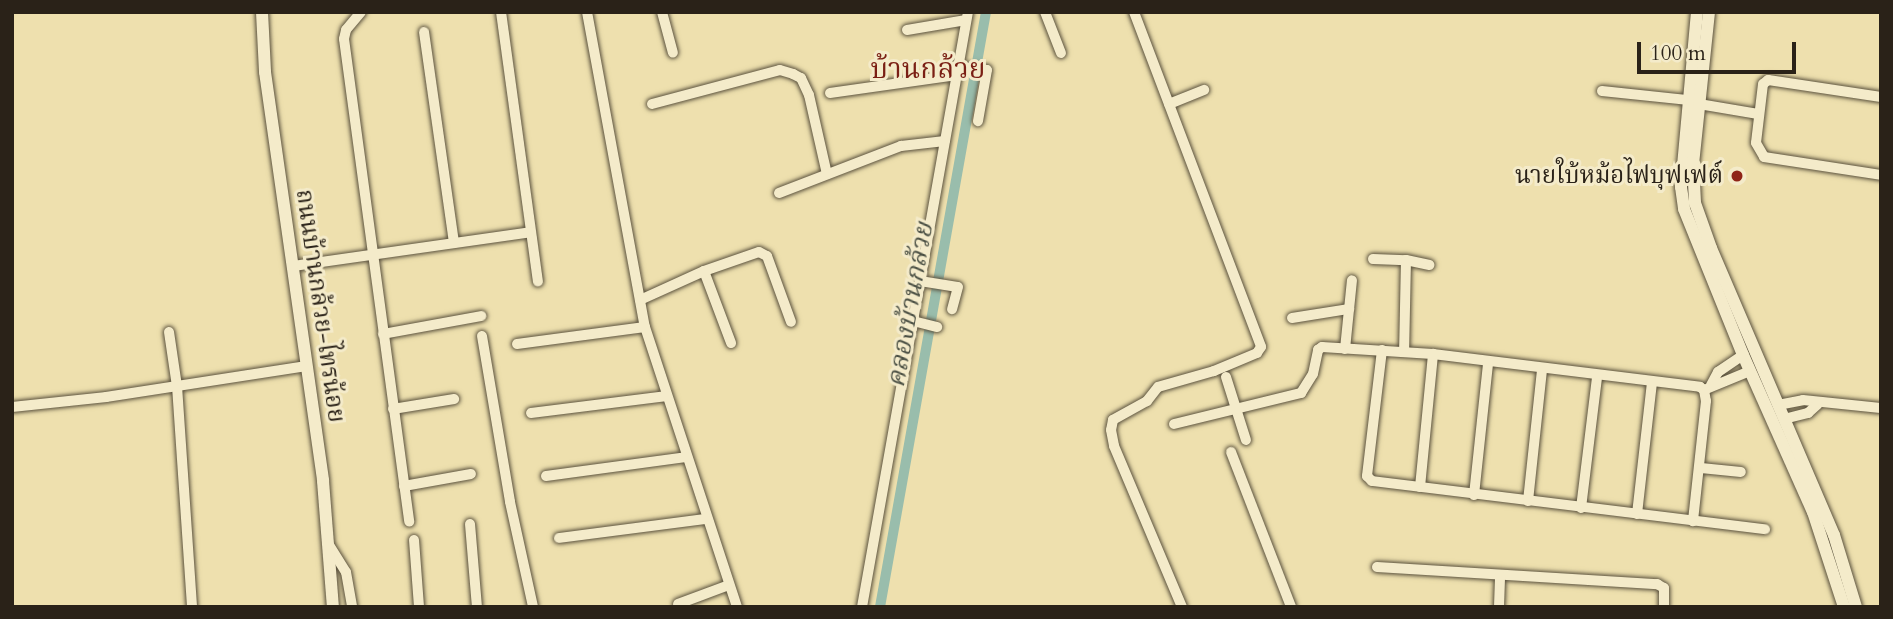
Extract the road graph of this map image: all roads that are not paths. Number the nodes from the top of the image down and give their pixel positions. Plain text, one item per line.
1 (262, 12) edge
2 (361, 12) edge
3 (501, 12) edge
4 (587, 12) edge
5 (662, 12) edge
6 (1045, 12) edge
7 (1134, 12) edge
8 (1697, 12) edge
9 (1709, 12) edge
10 (967, 16) edge
11 (907, 30) dead end
12 (424, 32) dead end
13 (673, 53) dead end
14 (1061, 53) dead end
15 (961, 70) junction
16 (1204, 90) dead end
17 (1602, 91) dead end
18 (830, 93) dead end
19 (1881, 97) edge
20 (1693, 102) junction
21 (652, 104) dead end
22 (1169, 104) junction
23 (1758, 114) junction
24 (978, 121) dead end
25 (945, 141) junction
26 (827, 174) junction
27 (1881, 175) edge
28 (779, 193) dead end
29 (531, 232) junction
30 (454, 243) junction
31 (373, 255) junction
32 (1373, 259) dead end
33 (1406, 260) junction
34 (1429, 265) dead end
35 (293, 267) junction
36 (704, 271) junction
37 (1352, 280) dead end
38 (538, 281) dead end
39 (923, 281) junction
40 (640, 300) junction
41 (952, 309) dead end
42 (1349, 309) junction
43 (481, 316) dead end
44 (1292, 318) dead end
45 (790, 322) dead end
46 (915, 322) junction
47 (934, 326) dead end
48 (646, 327) junction
49 (169, 332) dead end
50 (383, 334) junction
51 (482, 336) dead end
52 (732, 343) dead end
53 (517, 344) dead end
54 (1345, 349) junction
55 (1382, 350) junction
56 (1404, 352) junction
57 (1433, 354) junction
58 (1743, 355) junction
59 (1488, 363) junction
60 (307, 366) junction
61 (1542, 370) junction
62 (1750, 371) junction
63 (1227, 377) dead end
64 (1597, 377) junction
65 (1652, 383) junction
66 (177, 386) junction
67 (1708, 387) junction
68 (667, 396) junction
69 (454, 399) dead end
70 (1818, 404) junction
71 (1778, 405) junction
72 (17, 407) edge
73 (1881, 408) edge
74 (393, 409) junction
75 (1236, 409) junction
76 (531, 413) dead end
77 (12, 414) edge
78 (1784, 419) junction
79 (1174, 424) dead end
80 (1246, 440) dead end
81 (1231, 452) dead end
82 (686, 457) junction
83 (1700, 468) junction
84 (1741, 472) dead end
85 (471, 474) dead end
86 (546, 476) dead end
87 (404, 486) junction
88 (1420, 487) junction
89 (1474, 495) junction
90 (1528, 501) junction
91 (1581, 508) junction
92 (1637, 514) junction
93 (706, 519) junction
94 (1693, 521) junction
95 (409, 523) dead end
96 (470, 524) dead end
97 (1765, 529) dead end
98 (559, 538) dead end
99 (414, 540) dead end
100 (329, 545) junction
101 (1377, 567) dead end
102 (1500, 576) junction
103 (729, 585) junction
104 (678, 604) dead end
105 (192, 607) edge
106 (333, 607) edge
107 (352, 607) edge
108 (419, 607) edge
109 (477, 607) edge
110 (533, 607) edge
111 (737, 607) edge
112 (862, 607) edge
113 (1182, 607) edge
114 (1291, 607) edge
115 (1499, 607) edge
116 (1664, 607) edge
117 (1844, 607) edge
118 (1856, 607) edge

1 - 35 street, ถนนบ้านกล้วย-ไทรน้อย
2 - 31 street
3 - 29 street
4 - 40 street
5 - 13 street
6 - 14 street
7 - 22 street
8 - 20 street
9 - 20 street
10 - 11 street
10 - 15 street
12 - 30 street
15 - 18 street
15 - 24 street
15 - 25 street
16 - 22 street
17 - 20 street
19 - 23 street
20 - 23 street
20 - 58 street
20 - 71 street
21 - 26 street
22 - 113 street
23 - 27 street
25 - 26 street
25 - 39 street
26 - 28 street
29 - 30 street
29 - 38 street
30 - 31 street
31 - 35 street
31 - 50 street
32 - 33 street
33 - 34 street
33 - 56 street
35 - 60 street, ถนนบ้านกล้วย-ไทรน้อย
36 - 40 street
36 - 45 street
36 - 52 street
37 - 42 street
39 - 41 street
39 - 46 street
40 - 48 street
42 - 44 street
42 - 54 street
43 - 50 street
46 - 47 street
46 - 112 street
48 - 53 street
48 - 68 street
49 - 66 street
50 - 74 street
51 - 110 street
54 - 55 street
54 - 75 street
55 - 56 street
55 - 88 street
56 - 57 street
57 - 59 street
57 - 88 street
58 - 62 street
58 - 67 street
59 - 61 street
59 - 89 street
60 - 66 street
60 - 100 street, ถนนบ้านกล้วย-ไทรน้อย
61 - 64 street
61 - 90 street
62 - 67 street
62 - 117 street
63 - 75 street
64 - 65 street
64 - 91 street
65 - 67 street
65 - 92 street
66 - 72 street
66 - 105 street
67 - 83 street
68 - 76 street
68 - 82 street
69 - 74 street
70 - 71 street
70 - 73 street
70 - 78 street
71 - 78 street
72 - 77 street
74 - 87 street
75 - 79 street
75 - 80 street
78 - 118 street
81 - 114 street
82 - 86 street
82 - 93 street
83 - 84 street
83 - 94 street
85 - 87 street
87 - 95 street
88 - 89 street
89 - 90 street
90 - 91 street
91 - 92 street
92 - 94 street
93 - 98 street
93 - 103 street
94 - 97 street
96 - 109 street
99 - 108 street
100 - 106 street, ถนนบ้านกล้วย-ไทรน้อย
100 - 107 street
101 - 102 street
102 - 115 street
102 - 116 street
103 - 104 street
103 - 111 street

